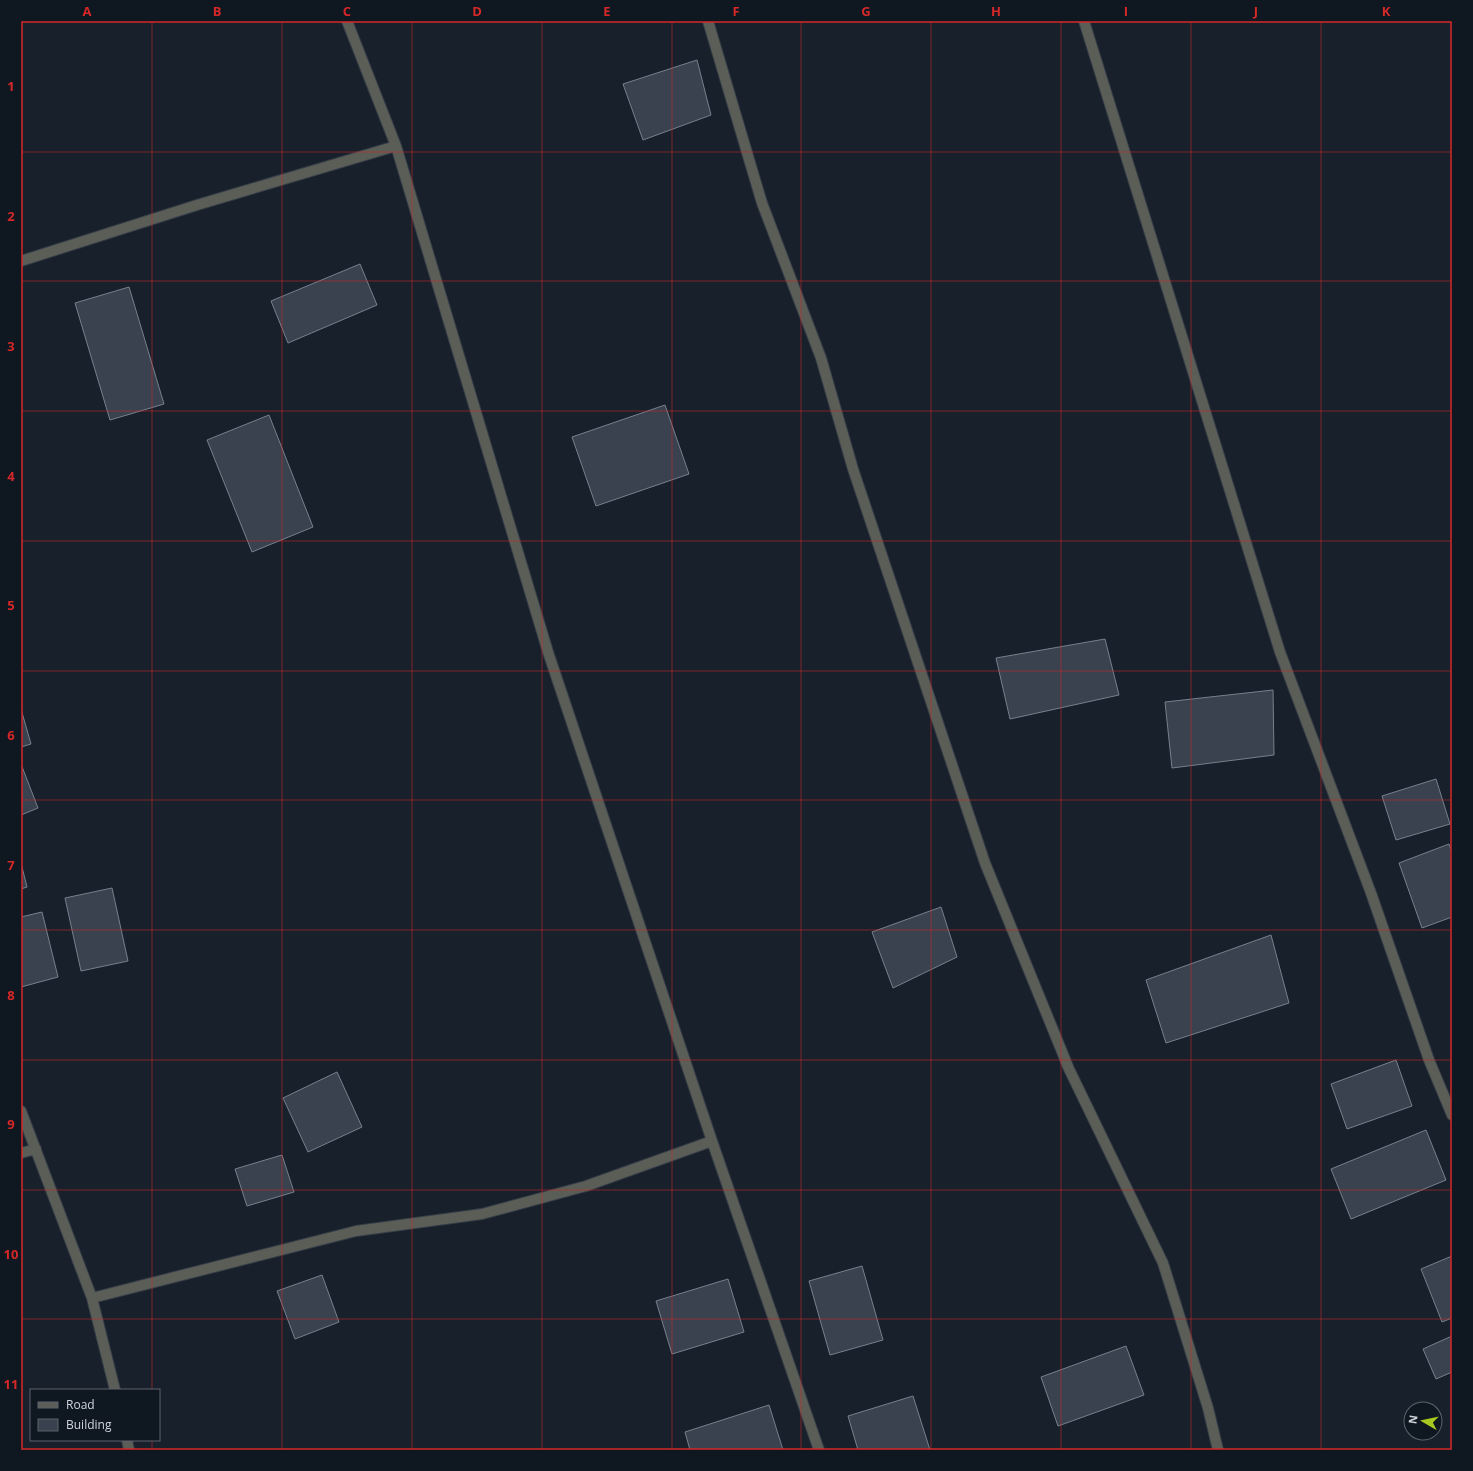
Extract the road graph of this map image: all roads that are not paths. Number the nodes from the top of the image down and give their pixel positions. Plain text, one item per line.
1 (347, 21) edge
2 (708, 21) edge
3 (1084, 21) edge
4 (396, 146) junction
5 (21, 261) edge
6 (21, 1111) edge
7 (1452, 1115) edge
8 (712, 1141) junction
9 (36, 1149) junction
10 (21, 1153) edge
11 (92, 1298) junction
12 (115, 1389) edge
13 (819, 1450) edge
14 (1218, 1450) edge

1 - 4 street
2 - 14 street
3 - 7 street
4 - 5 street
4 - 8 street
6 - 9 street
8 - 11 street
8 - 13 street
9 - 10 street
9 - 11 street
11 - 12 street

